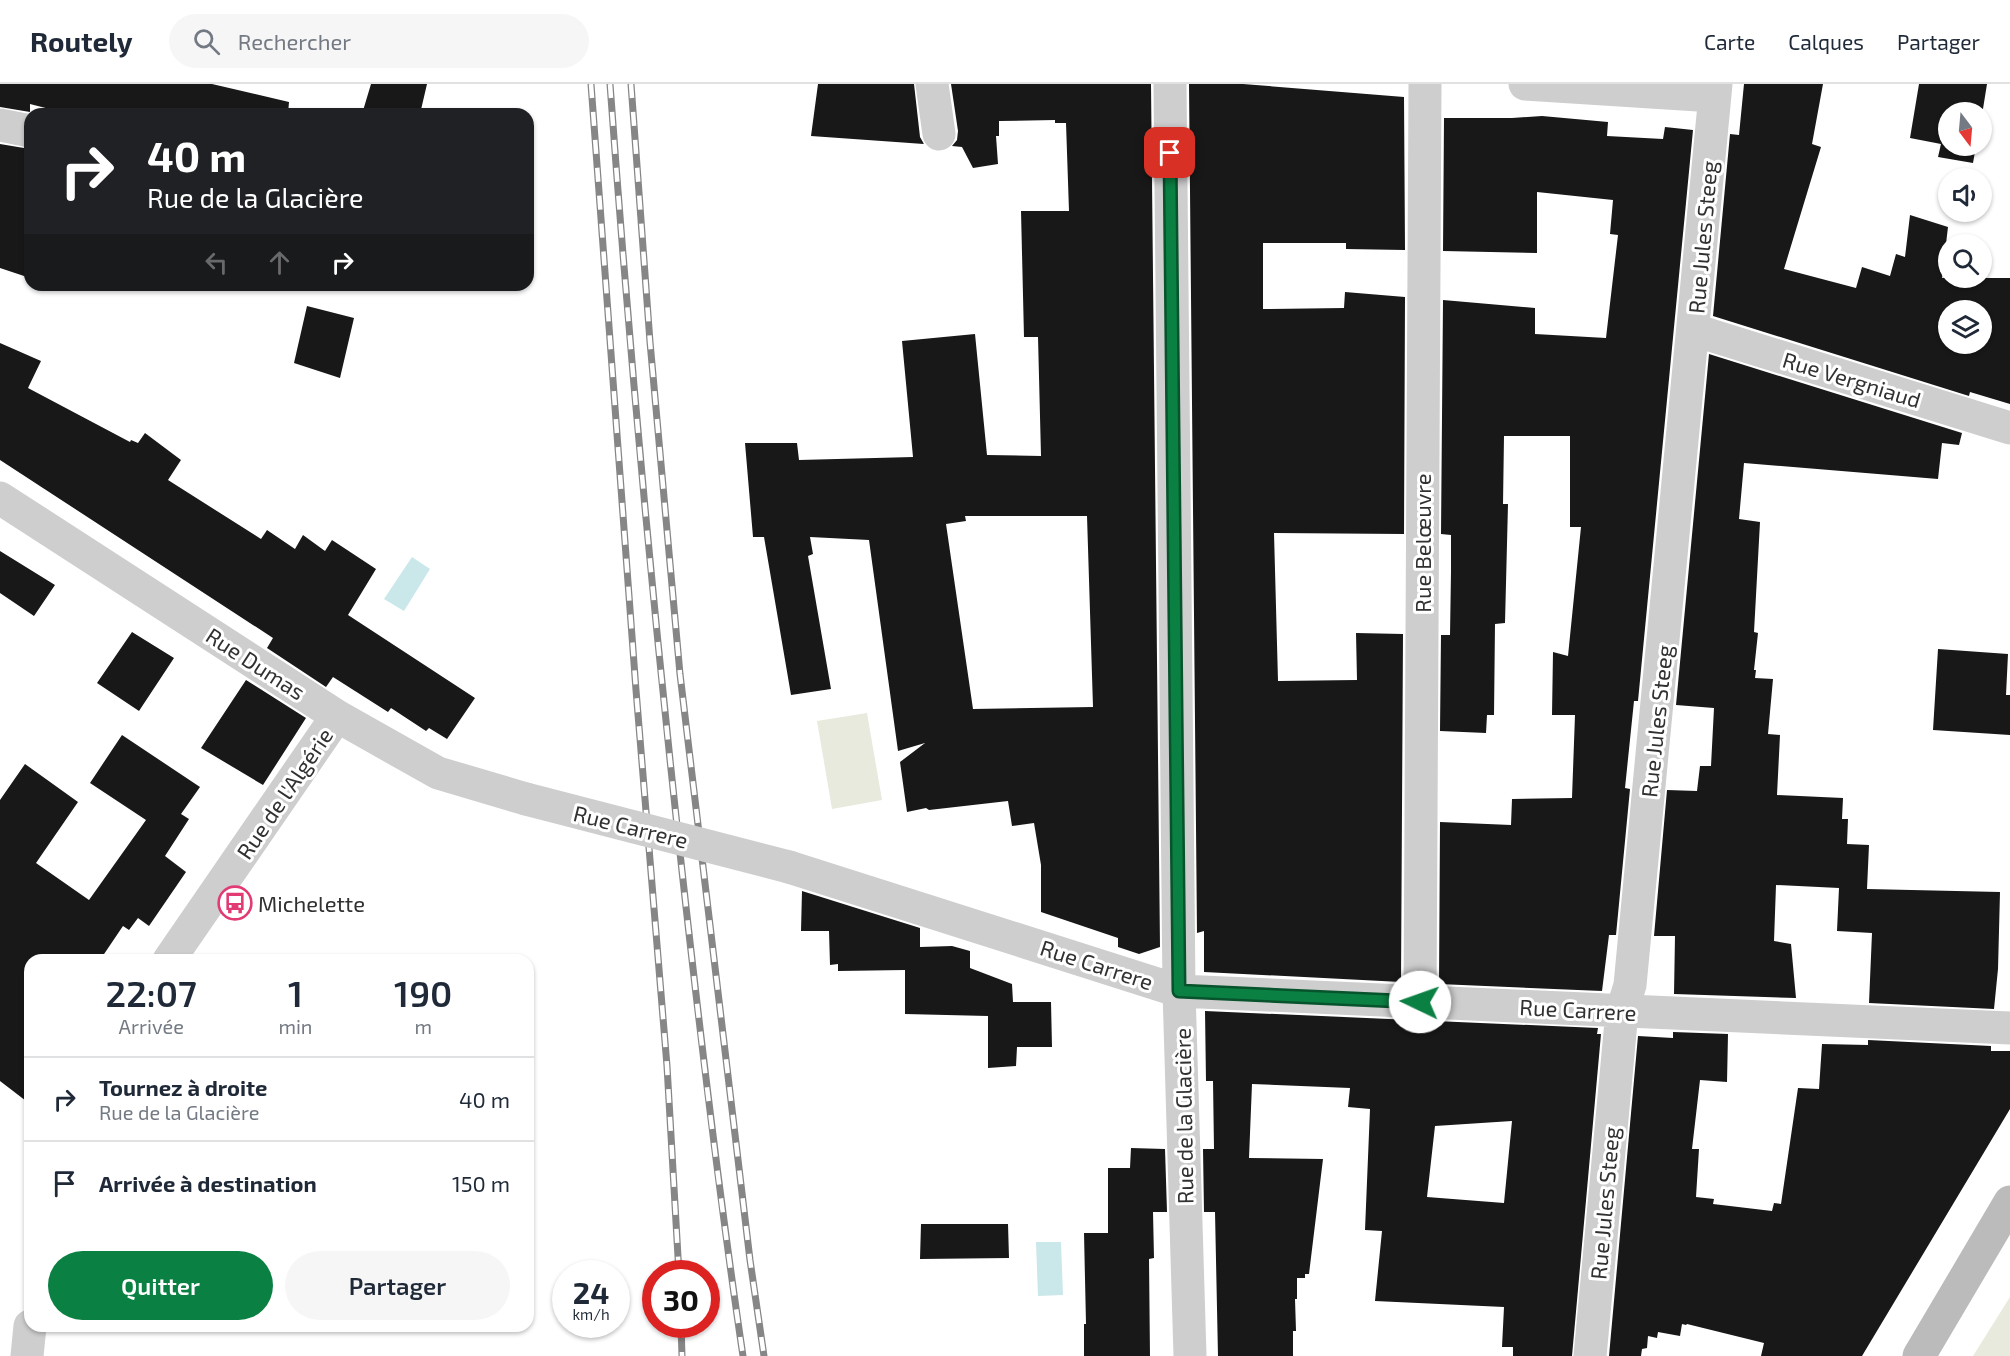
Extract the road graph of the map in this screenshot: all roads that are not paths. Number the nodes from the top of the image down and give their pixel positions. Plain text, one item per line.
1 (932, 84) edge
2 (1170, 84) edge
3 (1425, 84) edge
4 (1525, 84) edge
5 (1715, 90) edge
6 (0, 125) edge
7 (24, 130) edge
8 (939, 134) dead end
9 (1694, 330) junction
10 (2010, 428) edge
11 (0, 498) edge
12 (337, 716) junction
13 (526, 799) joint
14 (174, 954) edge
15 (1179, 991) junction
16 (1420, 1002) junction
17 (1622, 1011) junction
18 (2010, 1028) edge
19 (2010, 1202) edge
20 (29, 1332) edge
21 (27, 1356) edge
22 (1190, 1356) edge
23 (1590, 1356) edge
24 (1919, 1356) edge

1 - 8 street
2 - 15 street, Rue de la Glacière
3 - 16 street, Rue Belœuvre
4 - 5 street
5 - 9 street, Rue Jules Steeg
6 - 7 street
9 - 10 street, Rue Vergniaud
9 - 17 street, Rue Jules Steeg
11 - 12 street, Rue Dumas
12 - 13 street, Rue Dumas
12 - 14 street, Rue de l'Algérie
13 - 15 street, Rue Carrere, bridge
15 - 16 street, Rue Carrere
15 - 22 street, Rue de la Glacière
16 - 17 street, Rue Carrere
17 - 18 street, Rue Carrere
17 - 23 street, Rue Jules Steeg
19 - 24 main road
20 - 21 street

